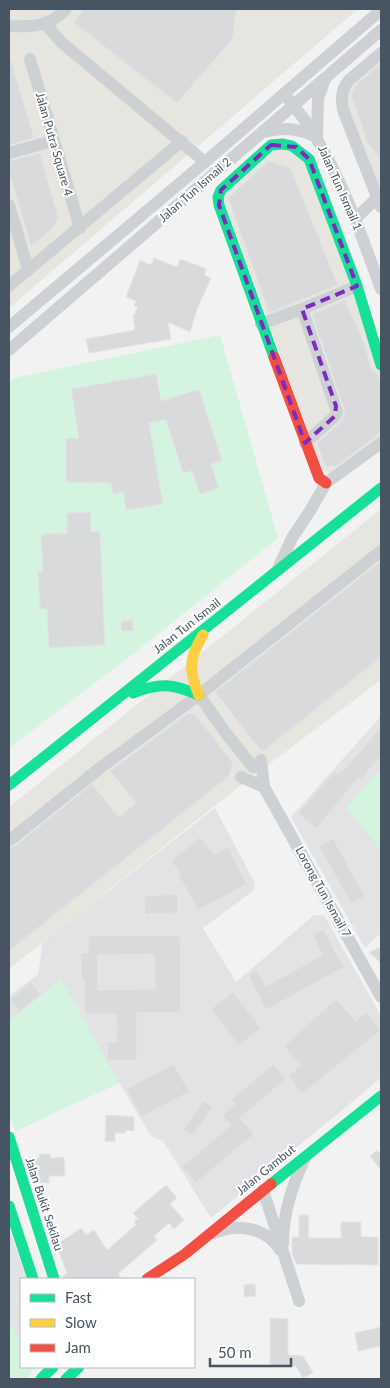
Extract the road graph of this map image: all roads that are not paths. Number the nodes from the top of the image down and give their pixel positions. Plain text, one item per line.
1 (66, 9) edge
2 (381, 10) edge
3 (45, 23) junction
4 (9, 26) edge
5 (381, 30) edge
6 (381, 53) edge
7 (30, 59) dead end
8 (325, 78) junction
9 (279, 95) junction
10 (293, 106) junction
11 (262, 133) junction
12 (317, 137) junction
13 (53, 141) junction
14 (182, 142) junction
15 (9, 154) edge
16 (205, 162) junction
17 (216, 172) junction
18 (227, 185) junction
19 (380, 199) edge
20 (9, 205) edge
21 (355, 219) junction
22 (80, 228) junction
23 (28, 270) junction
24 (9, 286) edge
25 (357, 286) junction
26 (381, 289) edge
27 (302, 309) junction
28 (261, 324) junction
29 (9, 327) edge
30 (11, 344) edge
31 (381, 365) edge
32 (305, 443) junction
33 (381, 443) edge
34 (381, 475) edge
35 (326, 484) junction
36 (381, 488) edge
37 (351, 512) junction
38 (381, 551) edge
39 (276, 572) junction
40 (208, 627) junction
41 (199, 695) junction
42 (115, 701) junction
43 (241, 777) dead end
44 (9, 785) edge
45 (264, 787) junction
46 (10, 840) dead end
47 (381, 997) edge
48 (381, 1096) edge
49 (9, 1137) edge
50 (306, 1155) junction
51 (263, 1190) junction
52 (9, 1206) edge
53 (201, 1242) junction
54 (284, 1256) junction
55 (169, 1267) junction
56 (33, 1278) edge
57 (54, 1278) edge
58 (149, 1278) edge
59 (162, 1278) edge
60 (300, 1301) dead end
61 (52, 1368) edge
62 (78, 1368) edge
63 (41, 1379) edge
64 (66, 1379) edge

1 - 3 street
2 - 9 street, Jalan Tun Ismail 2
3 - 4 street
3 - 14 street
5 - 8 street, Jalan Tun Ismail 2
6 - 19 street
7 - 13 street, Jalan Putra Square 4
8 - 10 street, Jalan Tun Ismail 2
8 - 12 street
9 - 10 street, Jalan Tun Ismail 1
9 - 16 street, Jalan Tun Ismail 2
10 - 11 street, Jalan Tun Ismail 2
10 - 12 street, Jalan Tun Ismail 1
11 - 12 street
11 - 17 street, Jalan Tun Ismail 2
12 - 21 street, Jalan Tun Ismail 1
13 - 15 street
13 - 22 street, Jalan Putra Square 4
14 - 16 street
14 - 22 street
16 - 29 street, Jalan Tun Ismail 2
17 - 18 street
17 - 30 street, Jalan Tun Ismail 2
18 - 25 street
18 - 28 street
19 - 21 street
20 - 23 street
21 - 26 street, Jalan Tun Ismail 1
22 - 23 street
23 - 24 street
25 - 27 street
25 - 31 street
27 - 28 street
27 - 32 street
28 - 32 street
32 - 35 street
33 - 35 street
34 - 37 street
35 - 39 street
36 - 37 street, Jalan Tun Ismail
37 - 39 street, Jalan Tun Ismail
38 - 41 street
39 - 40 street, Jalan Tun Ismail
40 - 41 street
40 - 42 street, Jalan Tun Ismail
41 - 42 street
41 - 45 street, Lorong Tun Ismail 7
41 - 46 street
42 - 44 street, Jalan Tun Ismail
43 - 45 street
45 - 47 street, Lorong Tun Ismail 7
48 - 50 street, Jalan Gambut
49 - 57 street, Jalan Bukit Sekilau
50 - 51 street, Jalan Gambut
50 - 54 street
51 - 53 street, Jalan Gambut
51 - 54 street
52 - 56 street
53 - 54 street
53 - 55 street, Jalan Gambut
54 - 60 street
55 - 58 street, Jalan Gambut
55 - 59 street, Jalan Gambut
61 - 63 street
62 - 64 street

